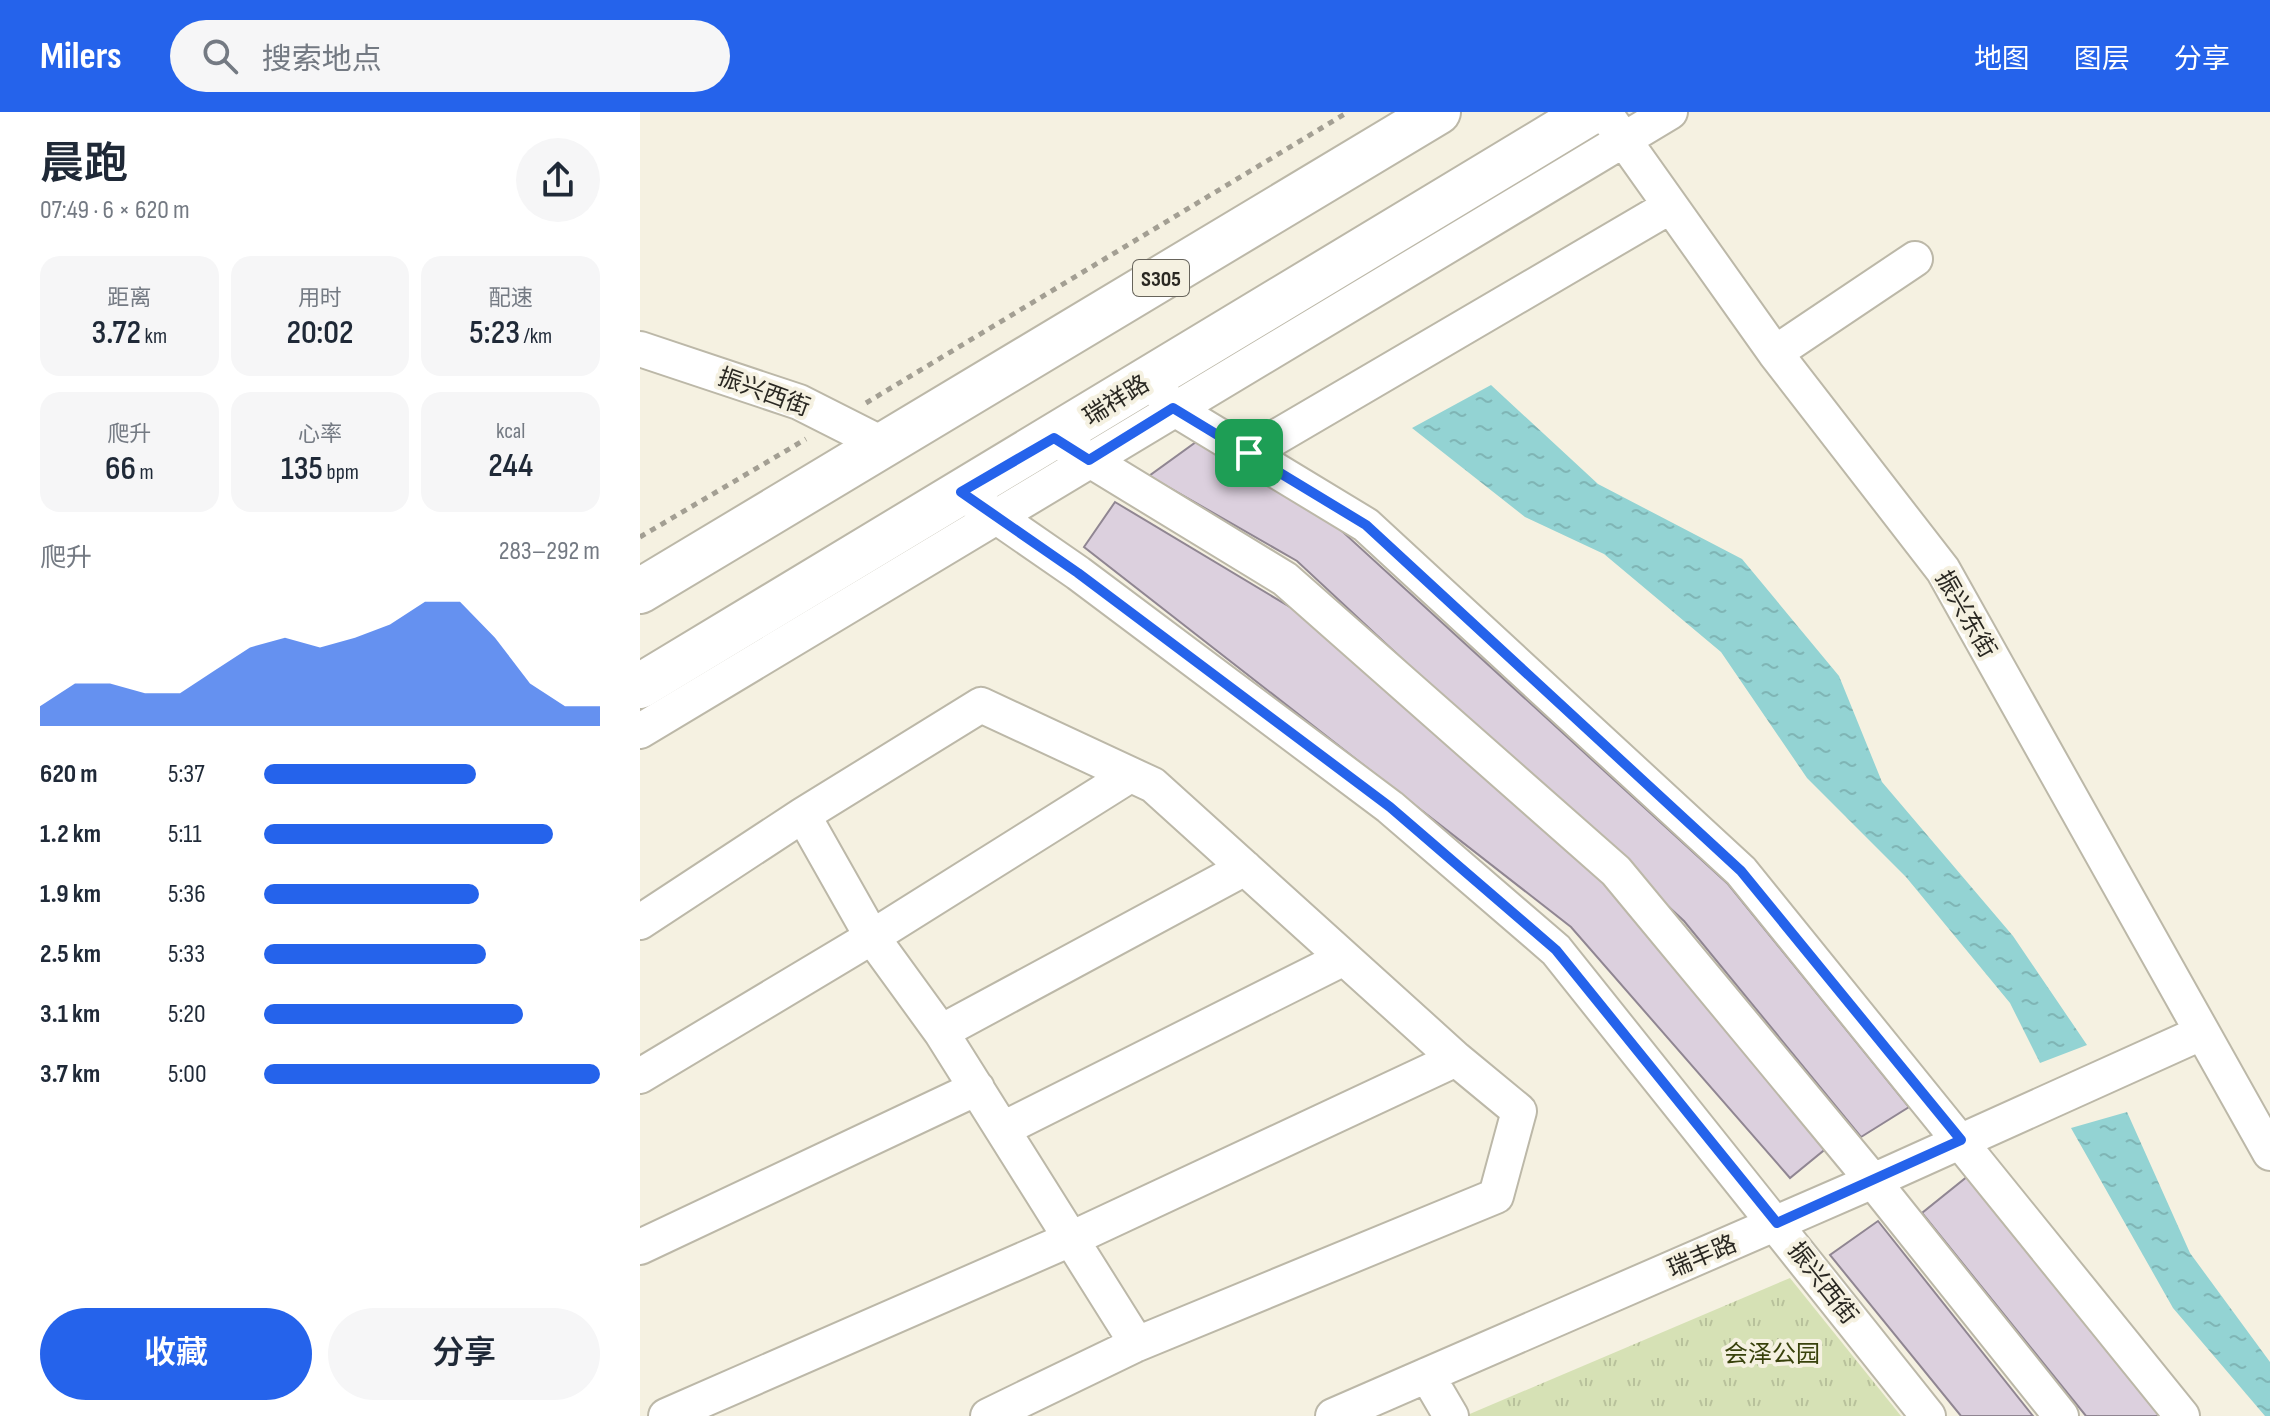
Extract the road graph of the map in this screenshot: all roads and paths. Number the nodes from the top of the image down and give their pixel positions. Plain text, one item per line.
1 (1348, 112) edge
2 (1438, 112) edge
3 (1670, 112) edge
4 (1606, 121) edge
5 (1669, 207) junction
6 (1915, 259) dead end
7 (640, 349) edge
8 (1775, 353) junction
9 (1162, 393) junction
10 (835, 421) junction
11 (884, 445) junction
12 (1071, 449) junction
13 (1249, 453) junction
14 (978, 504) junction
15 (640, 537) edge
16 (640, 591) edge
17 (640, 686) edge
18 (640, 731) edge
19 (1130, 775) junction
20 (803, 815) junction
21 (1245, 868) junction
22 (640, 922) edge
23 (872, 937) junction
24 (1344, 958) junction
25 (941, 1032) junction
26 (2201, 1033) junction
27 (1456, 1059) junction
28 (640, 1076) edge
29 (977, 1088) junction
30 (1003, 1129) junction
31 (1961, 1140) junction
32 (2270, 1153) edge
33 (1873, 1181) junction
34 (1777, 1223) junction
35 (1073, 1238) junction
36 (640, 1247) edge
37 (1137, 1344) junction
38 (1427, 1375) junction
39 (666, 1416) edge
40 (988, 1416) edge
41 (1333, 1416) edge
42 (1451, 1416) edge
43 (1928, 1416) edge
44 (2061, 1416) edge
45 (2182, 1416) edge

1 - 10 path
2 - 11 main road, S305
3 - 4 street
4 - 5 street, 振兴东街
4 - 9 main road, 瑞祥路
5 - 8 street, 振兴东街
5 - 13 street
6 - 8 street
7 - 10 street, 振兴西街
8 - 26 street, 振兴东街
9 - 12 main road, 瑞祥路
9 - 13 street
10 - 11 street, 振兴西街
10 - 15 path
11 - 16 main road, S305
12 - 14 main road, 瑞祥路
12 - 33 street
13 - 31 street
14 - 17 main road, 瑞祥路
14 - 18 street
14 - 34 street, 振兴西街
19 - 20 street
19 - 21 street
19 - 23 street
20 - 22 street
20 - 23 street
21 - 24 street
21 - 25 street
23 - 25 street
23 - 28 street
24 - 27 street
24 - 30 street
25 - 29 street
26 - 31 street, 瑞丰路
26 - 32 street, 振兴东街
27 - 35 street
27 - 37 street
29 - 30 street
29 - 36 street
30 - 35 street
31 - 33 street, 瑞丰路
31 - 45 street
33 - 34 street, 瑞丰路
33 - 44 street
34 - 38 street, 瑞丰路
34 - 43 street, 振兴西街
35 - 37 street
35 - 39 street
37 - 40 street
38 - 41 street, 瑞丰路
38 - 42 street

